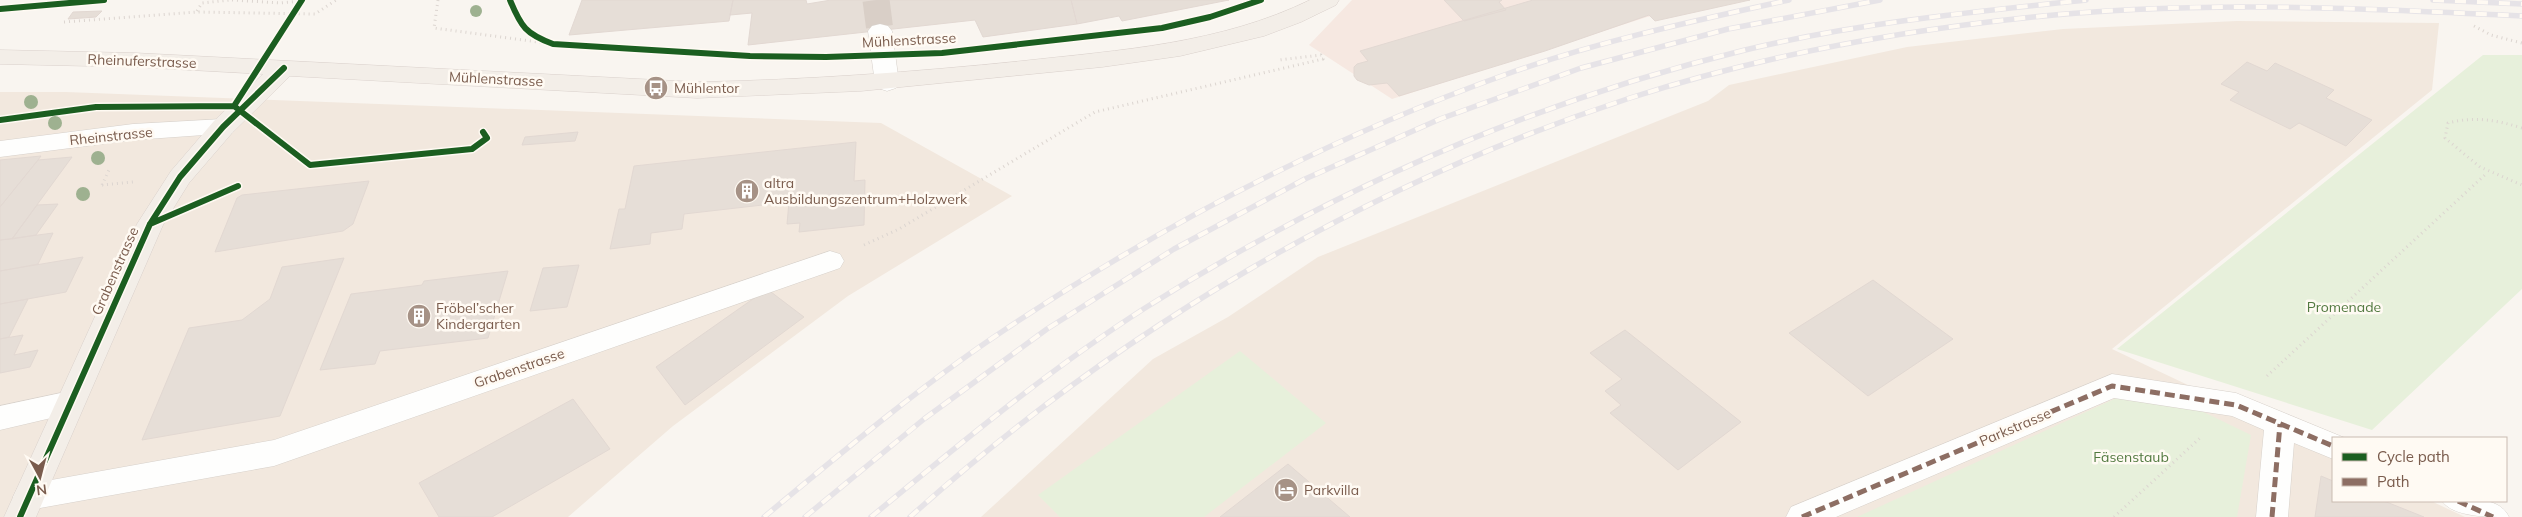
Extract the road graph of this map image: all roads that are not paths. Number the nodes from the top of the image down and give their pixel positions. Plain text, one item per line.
1 (1328, 0) edge
2 (880, 30) tunnel mouth
3 (0, 57) edge
4 (284, 68) junction
5 (887, 83) junction
6 (223, 128) junction
7 (0, 149) edge
8 (830, 260) road end
9 (70, 403) junction
10 (0, 418) edge
11 (2280, 424) junction
12 (2332, 446) edge
13 (2460, 502) edge
14 (24, 507) edge
15 (1802, 517) edge
16 (2272, 517) edge
17 (2493, 517) edge

1 - 5 main road, Mühlenstrasse
2 - 5 street
3 - 4 main road, Rheinuferstrasse
4 - 5 main road, Mühlenstrasse
4 - 6 main road, Grabenstrasse
6 - 7 street, Rheinstrasse
6 - 9 main road, Grabenstrasse
8 - 14 street, Grabenstrasse
9 - 10 street
9 - 14 main road, Grabenstrasse
11 - 12 street, Parkstrasse
11 - 15 street, Parkstrasse
11 - 16 street
13 - 17 street

